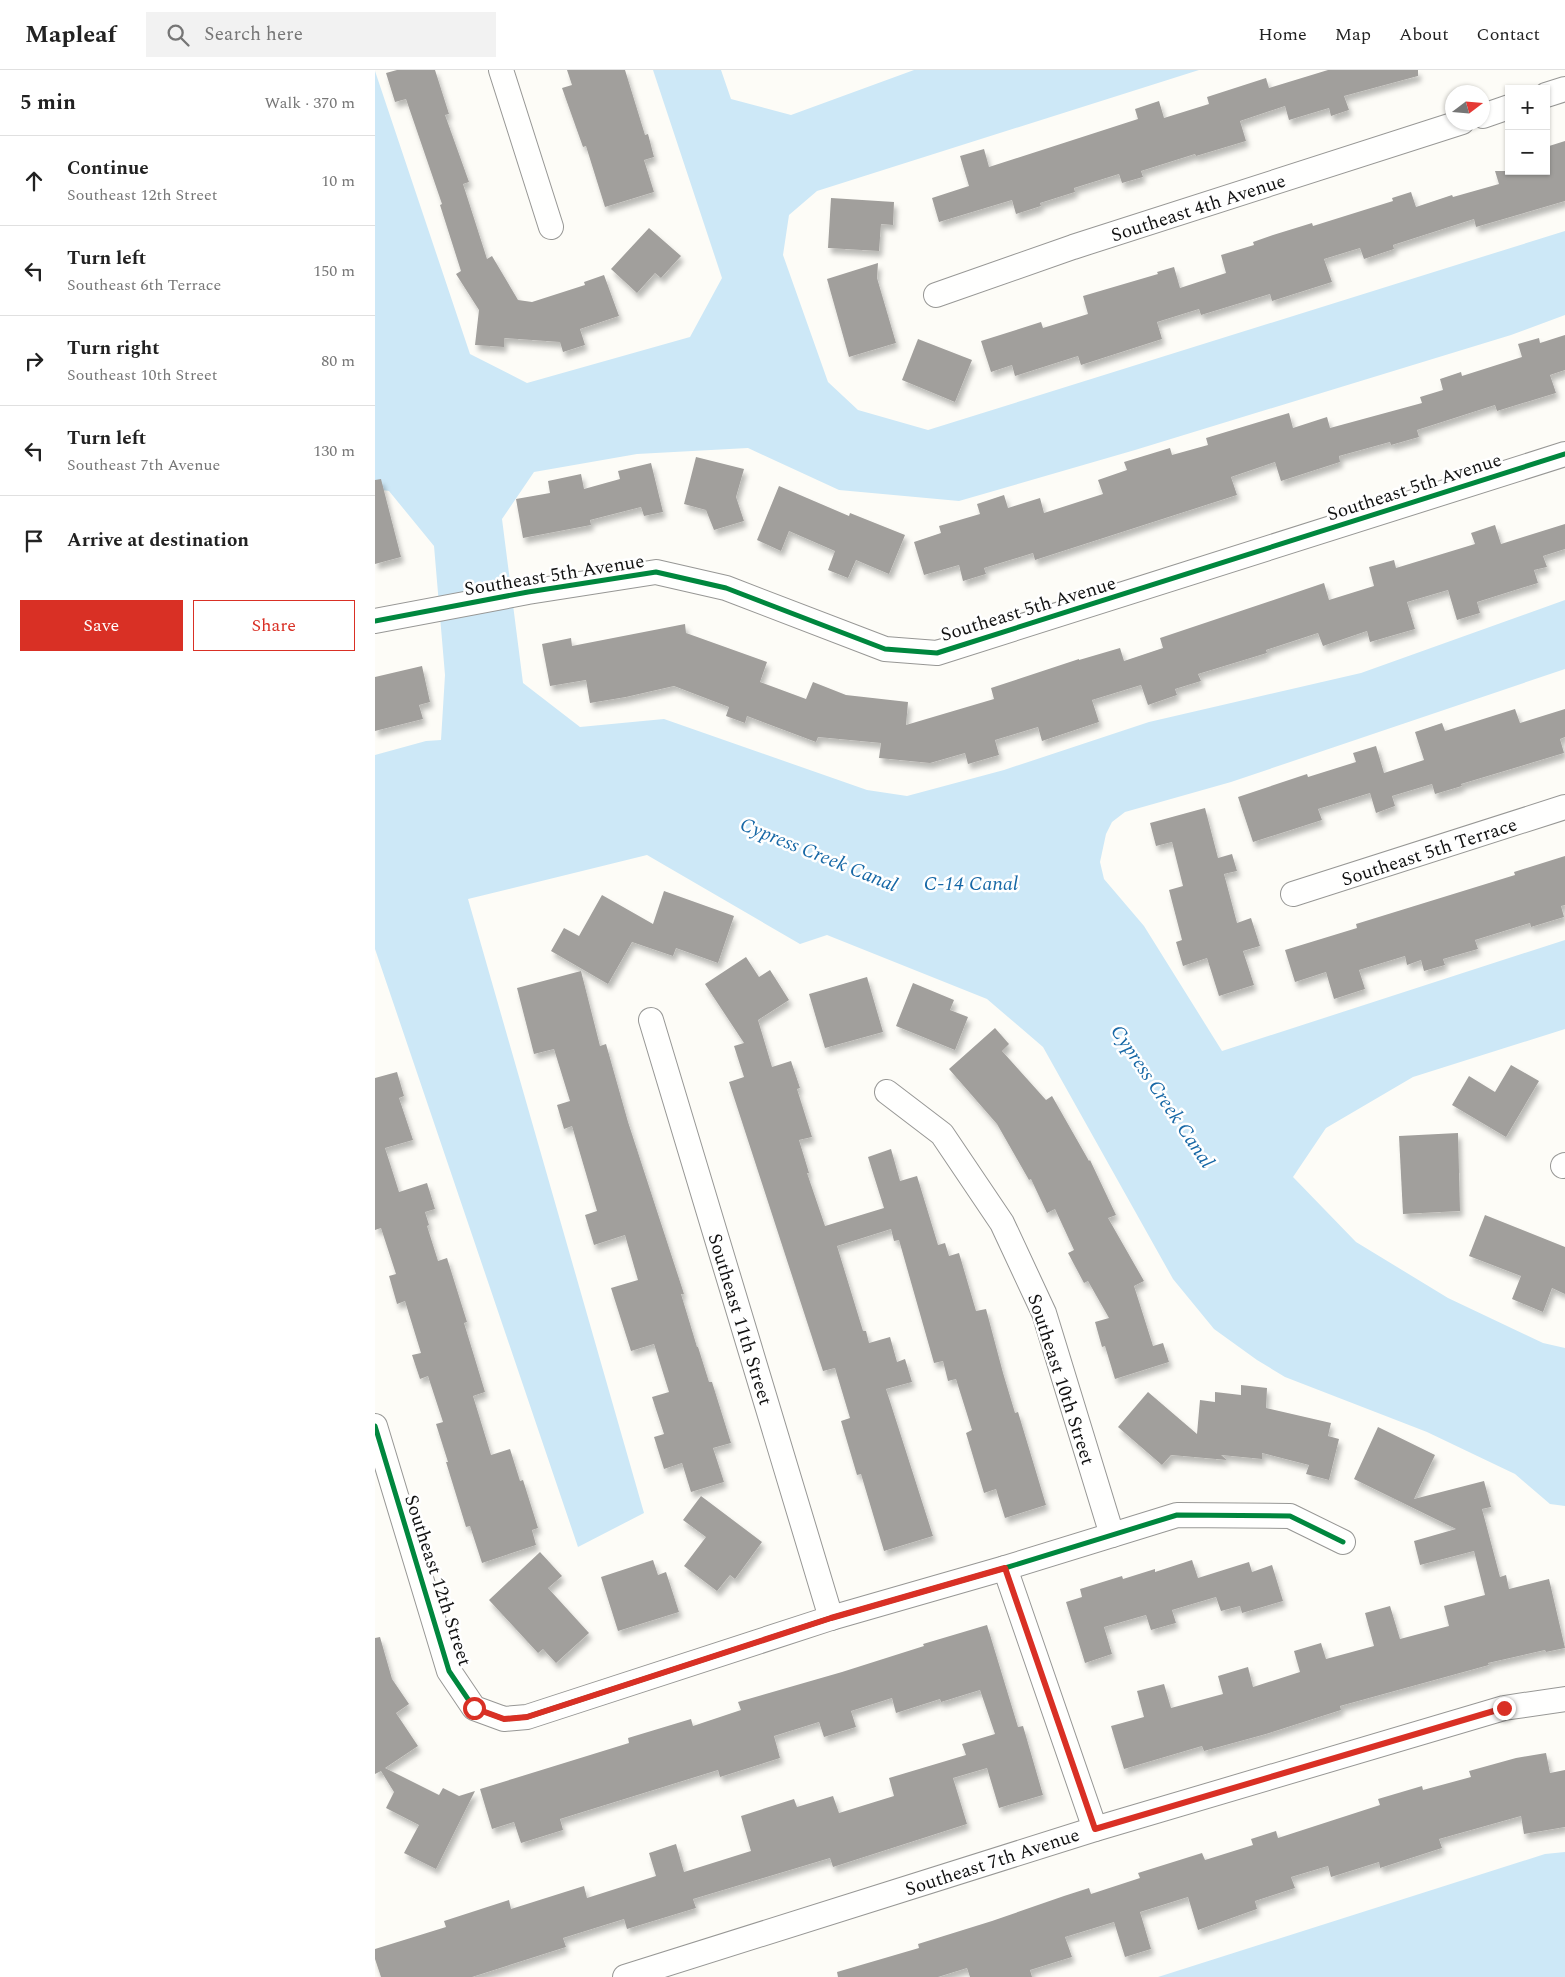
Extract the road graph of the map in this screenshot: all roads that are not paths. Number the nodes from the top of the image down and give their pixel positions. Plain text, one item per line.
1 (501, 70) edge
2 (1565, 89) edge
3 (1550, 94) edge
4 (1505, 108) edge
5 (1490, 114) edge
6 (1445, 127) edge
7 (551, 227) dead end
8 (936, 295) dead end
9 (1565, 454) edge
10 (375, 621) edge
11 (1565, 807) edge
12 (1293, 894) dead end
13 (651, 1020) dead end
14 (887, 1092) dead end
15 (375, 1426) edge
16 (1112, 1535) junction
17 (1343, 1542) dead end
18 (1005, 1568) junction
19 (831, 1618) junction
20 (1565, 1699) edge
21 (1095, 1829) junction
22 (625, 1977) edge

1 - 7 street
2 - 3 street
4 - 5 street
6 - 8 street, Southeast 4th Avenue
9 - 10 street, Southeast 5th Avenue
11 - 12 street, Southeast 5th Terrace
13 - 19 street, Southeast 11th Street
14 - 16 street, Southeast 10th Street
15 - 19 street, Southeast 12th Street
16 - 17 street
16 - 18 street
18 - 19 street
18 - 21 street
20 - 21 street, Southeast 7th Avenue
21 - 22 street, Southeast 7th Avenue

